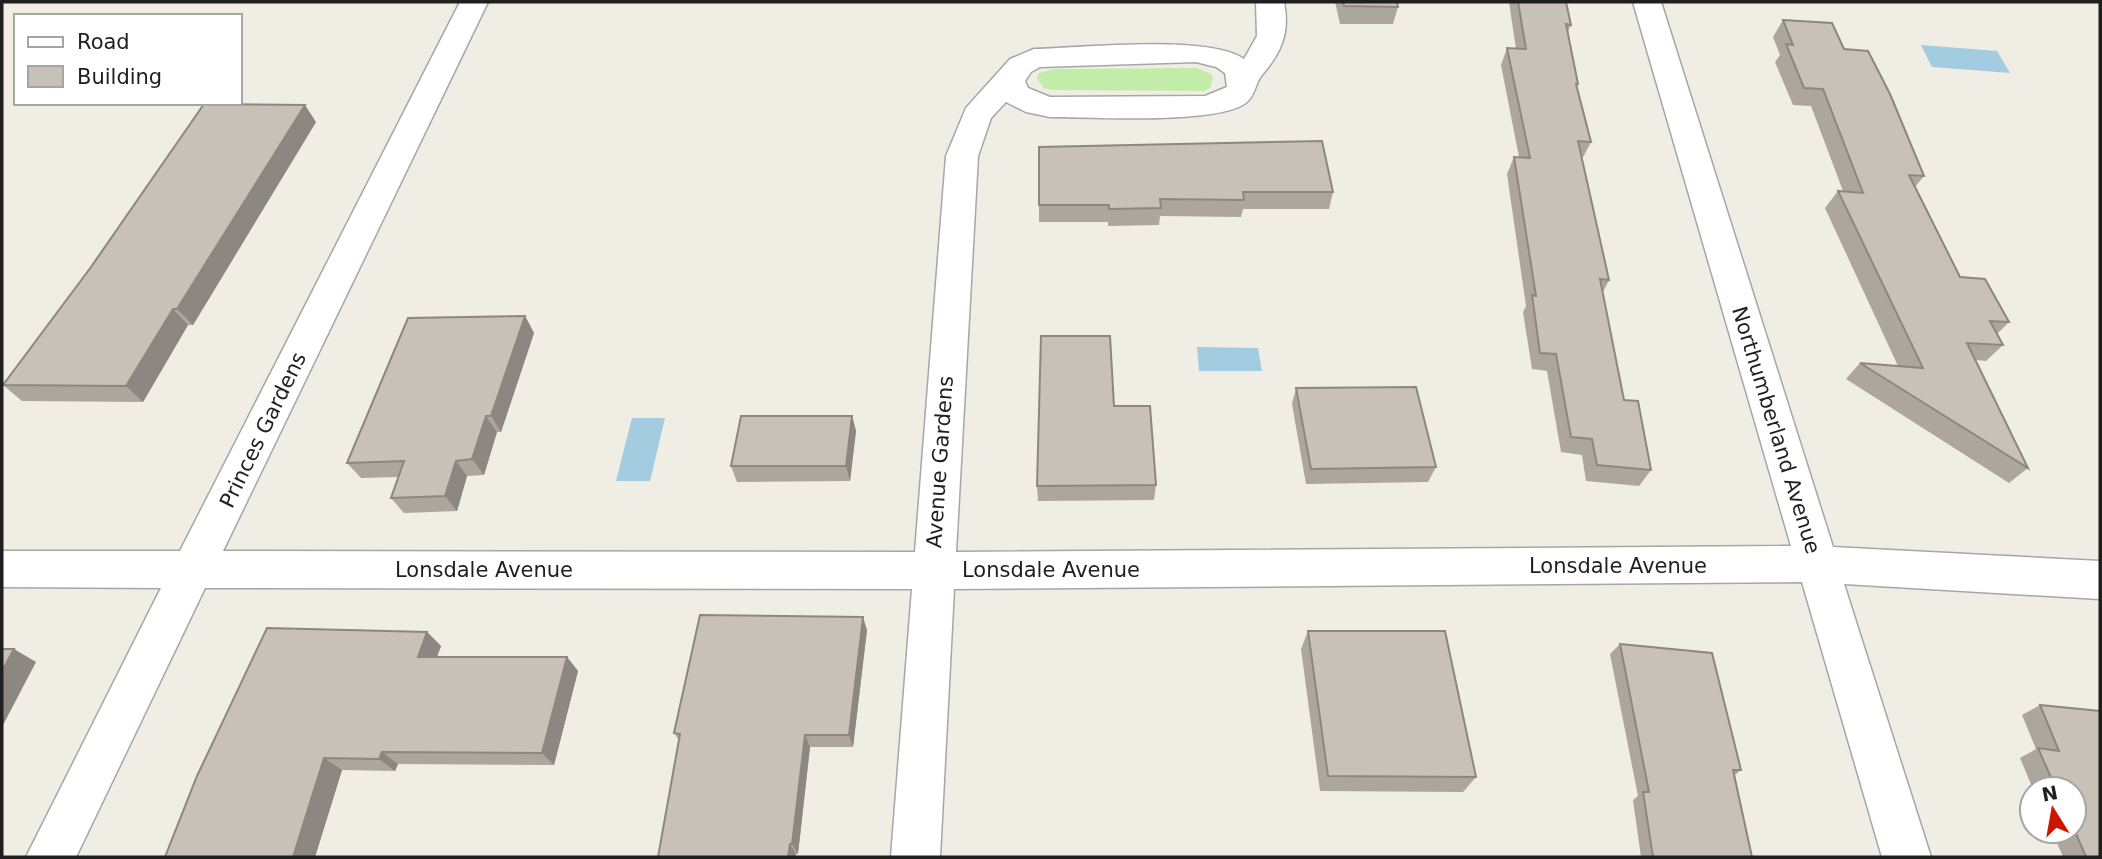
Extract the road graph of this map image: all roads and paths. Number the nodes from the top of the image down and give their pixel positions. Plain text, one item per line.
1 (474, 2) edge
2 (1270, 2) edge
3 (1647, 2) edge
4 (1242, 78) junction
5 (1008, 81) junction
6 (1816, 564) junction
7 (2, 569) edge
8 (195, 569) junction
9 (932, 571) junction
10 (2100, 580) edge
11 (50, 857) edge
12 (915, 857) edge
13 (1906, 857) edge

1 - 8 street, Princes Gardens
2 - 4 street
3 - 6 street, Northumberland Avenue
4 - 5 street, Avenue Gardens
4 - 5 street
5 - 9 street, Avenue Gardens
6 - 9 street, Lonsdale Avenue
6 - 10 street, Lonsdale Avenue
6 - 13 street, Northumberland Avenue
7 - 8 street, Lonsdale Avenue
8 - 9 street, Lonsdale Avenue
8 - 11 street, Princes Gardens
9 - 12 street, Avenue Gardens

